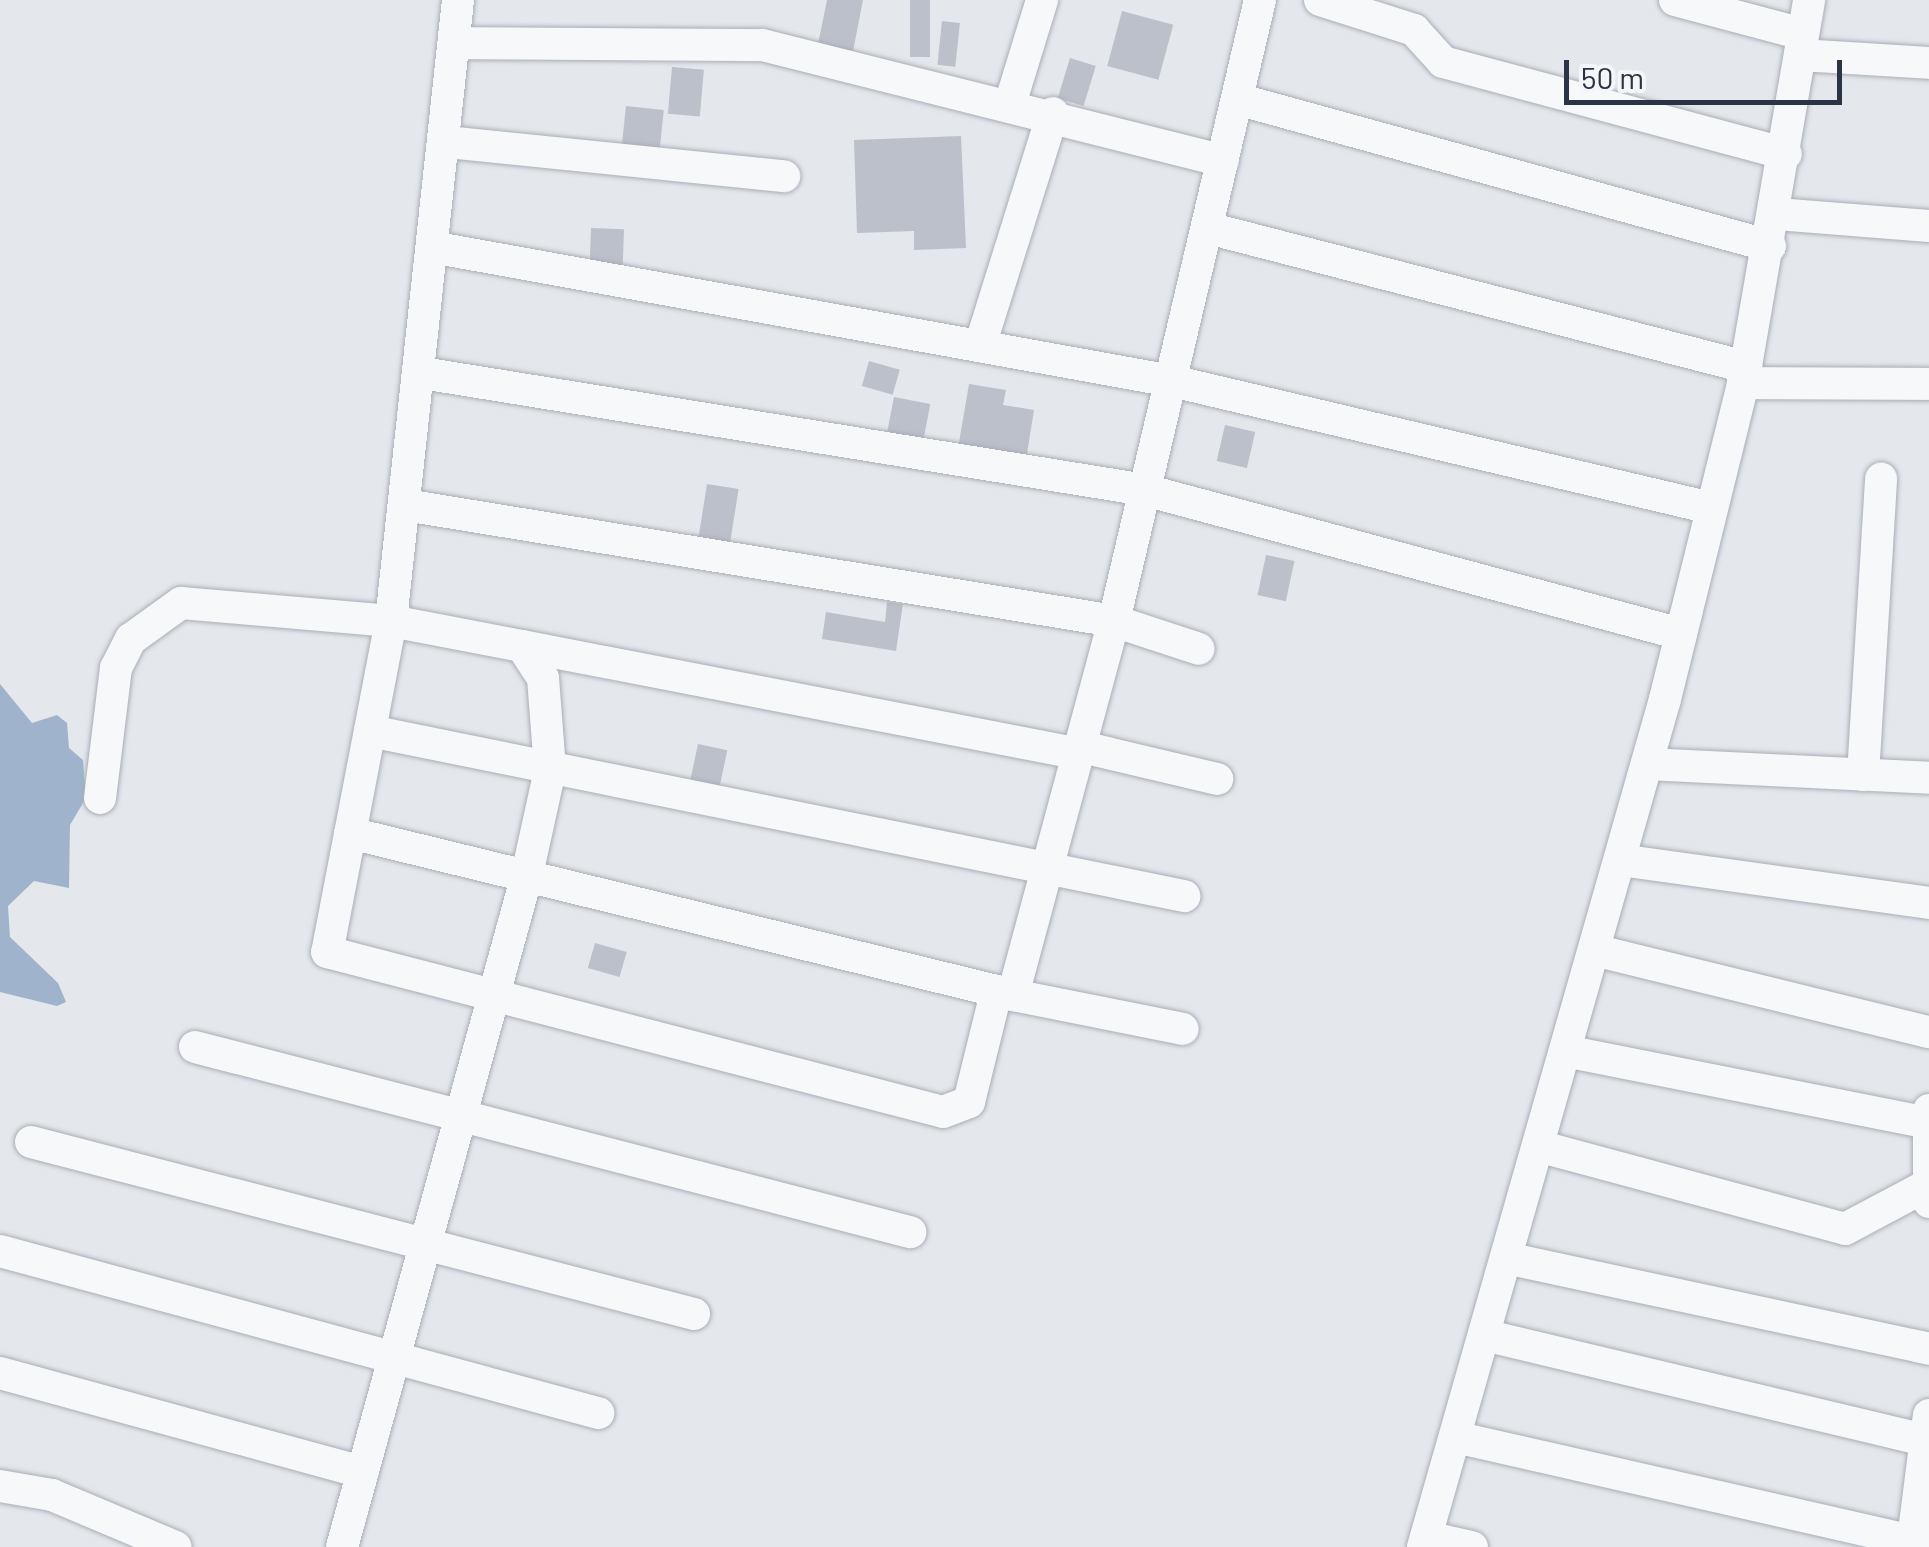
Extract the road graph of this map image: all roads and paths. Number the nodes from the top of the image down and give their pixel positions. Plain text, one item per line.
1 (458, 0) edge
2 (1042, 0) edge
3 (1260, 0) edge
4 (1320, 0) edge
5 (1675, 0) edge
6 (1809, 0) edge
7 (454, 43) junction
8 (1801, 44) junction
9 (1929, 62) edge
10 (1237, 99) junction
11 (1011, 101) junction
12 (1053, 114) junction
13 (446, 142) junction
14 (1786, 154) junction
15 (1223, 161) junction
16 (784, 176) dead end
17 (1929, 226) edge
18 (1208, 228) junction
19 (1773, 230) junction
20 (438, 248) junction
21 (980, 346) junction
22 (422, 373) junction
23 (1744, 375) junction
24 (1172, 381) junction
25 (1929, 384) edge
26 (1881, 479) dead end
27 (1144, 490) junction
28 (405, 505) junction
29 (1711, 508) junction
30 (391, 621) junction
31 (1114, 621) junction
32 (1681, 634) junction
33 (522, 646) junction
34 (1199, 648) dead end
35 (370, 731) junction
36 (1081, 751) junction
37 (1647, 764) junction
38 (550, 770) junction
39 (1863, 775) junction
40 (1929, 778) edge
41 (1217, 779) dead end
42 (100, 798) dead end
43 (350, 833) junction
44 (1620, 860) junction
45 (1050, 868) junction
46 (527, 875) junction
47 (1184, 896) dead end
48 (1929, 902) edge
49 (1594, 950) junction
50 (495, 992) junction
51 (1004, 996) junction
52 (1182, 1030) dead end
53 (1929, 1032) edge
54 (196, 1048) dead end
55 (1565, 1051) junction
56 (462, 1113) junction
57 (1926, 1116) edge
58 (31, 1142) dead end
59 (1538, 1146) junction
60 (1928, 1194) edge
61 (910, 1232) dead end
62 (428, 1238) junction
63 (0, 1251) edge
64 (1506, 1258) junction
65 (694, 1314) dead end
66 (1484, 1335) junction
67 (1929, 1349) edge
68 (396, 1353) junction
69 (0, 1373) edge
70 (598, 1414) dead end
71 (1928, 1432) edge
72 (1454, 1438) junction
73 (364, 1472) junction
74 (0, 1486) edge
75 (1424, 1542) edge
76 (1918, 1545) edge
77 (176, 1547) edge
78 (342, 1547) edge
79 (1472, 1547) edge

1 - 7 street
2 - 11 street
3 - 10 street
4 - 14 street
5 - 8 street
6 - 8 street
7 - 11 street
7 - 13 street
8 - 9 street
8 - 14 street
10 - 15 street
10 - 19 street
11 - 12 street
12 - 15 street
12 - 21 street
13 - 16 street
13 - 20 street
14 - 19 street
15 - 18 street
17 - 19 street
18 - 23 street
18 - 24 street
19 - 23 street
20 - 21 street
20 - 22 street
21 - 24 street
22 - 27 street
22 - 28 street
23 - 25 street
23 - 29 street
24 - 27 street
24 - 29 street
26 - 39 street
27 - 31 street
27 - 32 street
28 - 30 street
28 - 31 street
29 - 32 street
30 - 33 street
30 - 35 street
30 - 42 street
31 - 34 street
31 - 36 street
32 - 37 street
33 - 36 street
33 - 38 street
35 - 38 street
35 - 43 street
36 - 41 street
36 - 45 street
37 - 39 street
37 - 44 street
38 - 45 street
38 - 46 street
39 - 40 street
43 - 46 street
43 - 50 street
44 - 48 street
44 - 49 street
45 - 47 street
45 - 51 street
46 - 50 street
46 - 51 street
49 - 53 street
49 - 55 street
50 - 51 street
50 - 56 street
51 - 52 street
54 - 56 street
55 - 57 street
55 - 59 street
56 - 61 street
56 - 62 street
57 - 60 street
58 - 62 street
59 - 60 street
59 - 64 street
62 - 65 street
62 - 68 street
63 - 68 street
64 - 66 street
64 - 67 street
66 - 71 street
66 - 72 street
68 - 70 street
68 - 73 street
69 - 73 street
71 - 76 street
72 - 75 street
72 - 76 street
73 - 78 street
74 - 77 street
75 - 79 street

